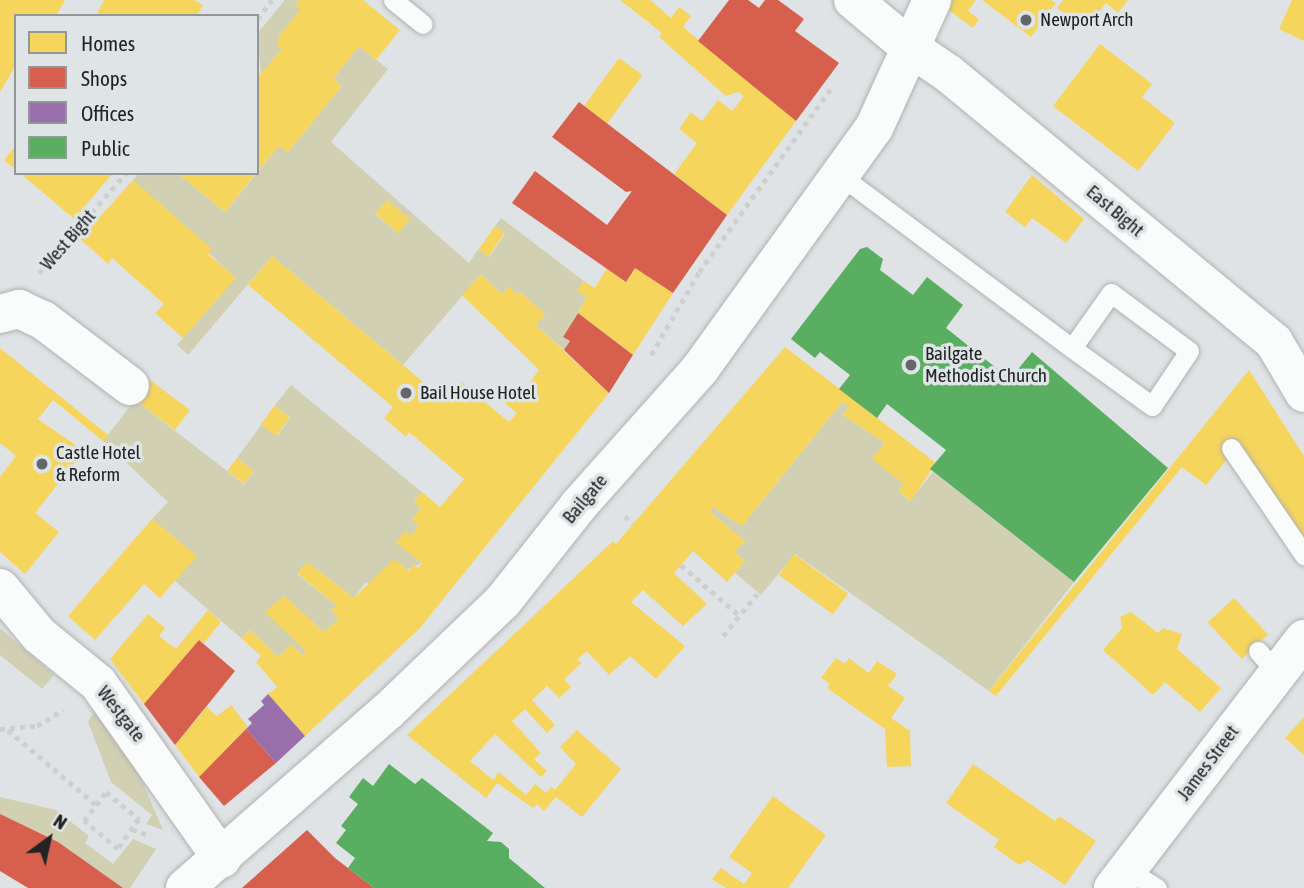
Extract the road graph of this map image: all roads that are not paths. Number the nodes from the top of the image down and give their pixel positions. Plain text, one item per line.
1 (393, 0) edge
2 (853, 0) edge
3 (932, 0) edge
4 (423, 24) dead end
5 (908, 46) junction
6 (841, 176) junction
7 (6, 312) edge
8 (1072, 348) junction
9 (130, 386) dead end
10 (1304, 393) edge
11 (1231, 448) dead end
12 (1304, 555) edge
13 (0, 588) edge
14 (1304, 639) edge
15 (222, 859) junction
16 (1133, 882) edge
17 (185, 888) edge

1 - 4 lane
2 - 5 street, East Bight
3 - 5 street, Bailgate
5 - 6 street, Bailgate
5 - 10 street, East Bight
6 - 8 lane
6 - 15 street, Bailgate
7 - 9 street
8 - 8 lane
11 - 12 lane
13 - 15 street, Westgate
14 - 16 street, James Street
15 - 17 street, Bailgate

